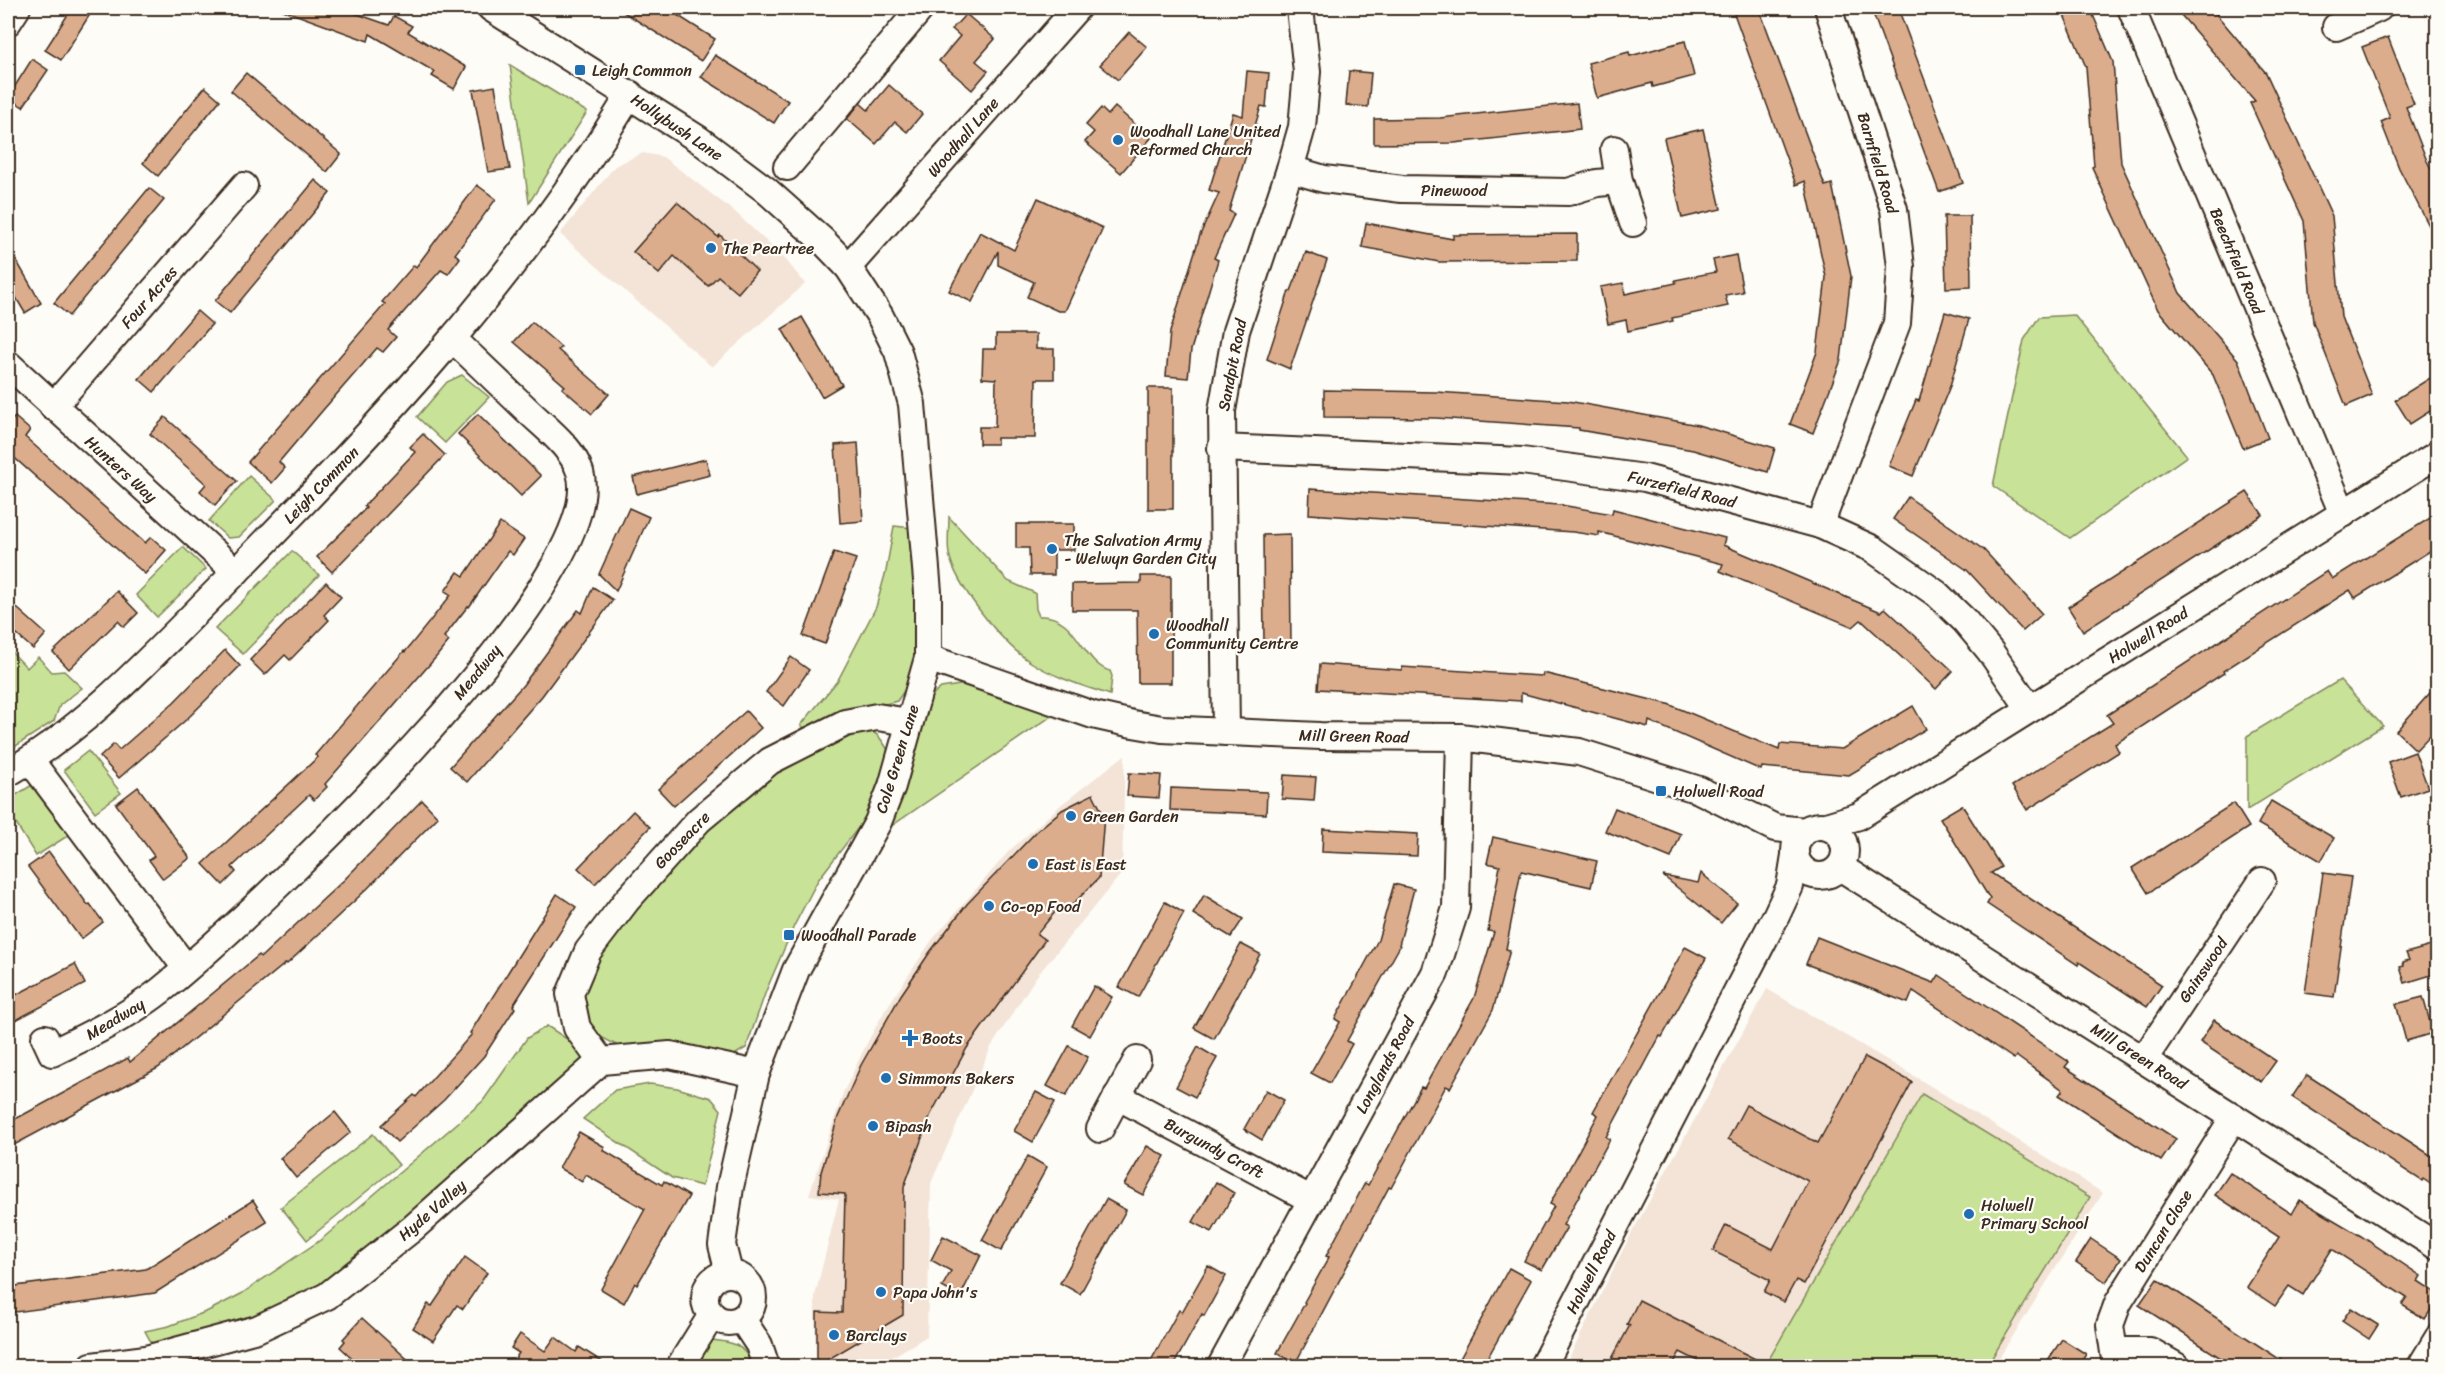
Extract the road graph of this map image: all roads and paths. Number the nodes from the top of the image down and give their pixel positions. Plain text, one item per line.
1 (17, 8) edge
2 (491, 8) edge
3 (921, 8) edge
4 (1300, 8) edge
5 (1828, 8) edge
6 (2131, 8) edge
7 (2379, 8) edge
8 (1069, 10) edge
9 (8, 22) edge
10 (2336, 27) dead end
11 (630, 94) junction
12 (1614, 149) dead end
13 (787, 167) dead end
14 (1290, 170) junction
15 (1619, 181) junction
16 (244, 186) dead end
17 (1633, 223) dead end
18 (848, 267) junction
19 (453, 339) junction
20 (8, 364) edge
21 (53, 408) junction
22 (1221, 448) junction
23 (2438, 454) edge
24 (2343, 514) junction
25 (1820, 525) junction
26 (236, 572) junction
27 (928, 658) junction
28 (2030, 710) junction
29 (909, 722) junction
30 (1226, 732) junction
31 (1460, 737) junction
32 (30, 760) junction
33 (8, 773) edge
34 (1859, 816) junction
35 (1805, 841) junction
36 (1843, 859) junction
37 (2262, 881) dead end
38 (186, 968) junction
39 (45, 1038) dead end
40 (2144, 1059) junction
41 (1137, 1060) dead end
42 (601, 1061) junction
43 (756, 1074) junction
44 (1117, 1096) junction
45 (2234, 1117) junction
46 (1100, 1129) dead end
47 (1312, 1200) junction
48 (2438, 1247) edge
49 (729, 1273) junction
50 (712, 1315) junction
51 (742, 1319) junction
52 (2438, 1338) edge
53 (2115, 1359) edge
54 (92, 1366) edge
55 (680, 1366) edge
56 (766, 1366) edge
57 (1221, 1366) edge
58 (1543, 1366) edge
59 (2176, 1366) edge
60 (2421, 1366) edge

1 - 9 street
2 - 11 street, Hollybush Lane
3 - 13 street
4 - 14 street, Sandpit Road
5 - 25 street, Barnfield Road
6 - 24 street, Beechfield Road
7 - 10 street
8 - 18 street, Woodhall Lane
11 - 18 street, Hollybush Lane
11 - 19 street, Leigh Common
12 - 15 street
14 - 15 street, Pinewood
14 - 22 street, Sandpit Road
15 - 17 street
16 - 21 street, Four Acres
18 - 27 street, Cole Green Lane
19 - 26 street, Leigh Common
19 - 38 street, Meadway
20 - 21 street, Hunters Way
21 - 26 street, Hunters Way
22 - 25 street, Furzefield Road
22 - 30 street, Sandpit Road
23 - 24 street, Holwell Road
24 - 28 street, Holwell Road
25 - 28 street, Furzefield Road
26 - 32 street, Leigh Common
27 - 29 street, Cole Green Lane
27 - 30 street, Mill Green Road
28 - 34 street, Holwell Road
29 - 42 street, Gooseacre
29 - 43 street, Cole Green Lane
30 - 31 street, Mill Green Road
31 - 35 street, Mill Green Road
31 - 47 street, Longlands Road
32 - 33 street, Leigh Common
32 - 38 street
34 - 35 street, Holwell Road
34 - 36 street
35 - 36 street
35 - 36 street
35 - 58 street, Holwell Road
36 - 40 street, Mill Green Road
37 - 40 street, Gainswood
38 - 39 street, Meadway
40 - 45 street, Mill Green Road
41 - 44 street
42 - 43 street
42 - 54 street, Hyde Valley
43 - 49 street, Cole Green Lane
44 - 46 street
44 - 47 street, Burgundy Croft
45 - 48 street, Mill Green Road
45 - 53 street, Duncan Close
47 - 57 street, Longlands Road
49 - 50 street
49 - 51 street
50 - 51 street
50 - 55 street
51 - 56 street
52 - 60 street
53 - 59 street, Duncan Close

